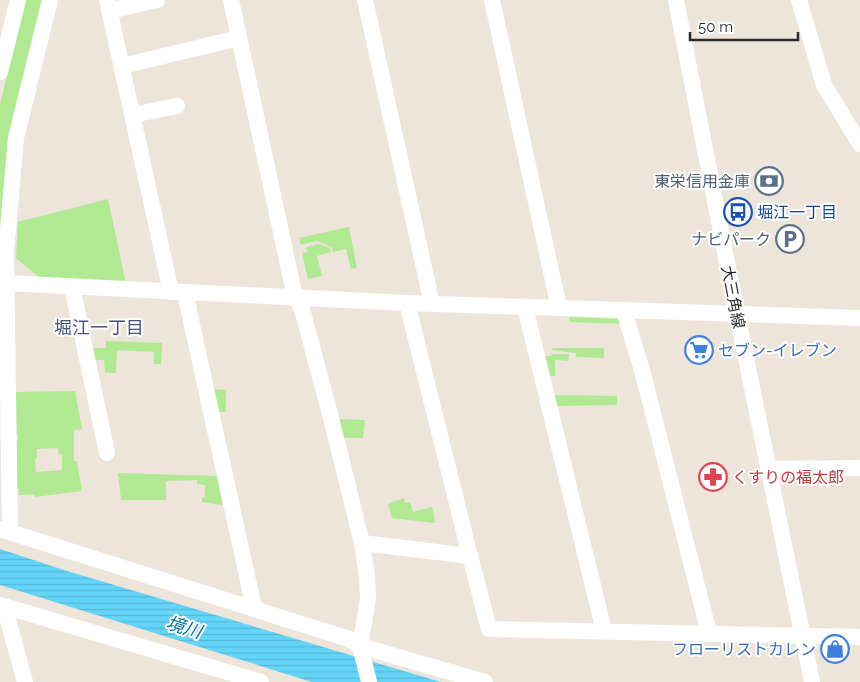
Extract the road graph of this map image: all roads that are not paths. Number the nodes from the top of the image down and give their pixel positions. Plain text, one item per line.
1 (18, 0) edge
2 (50, 0) edge
3 (157, 0) edge
4 (231, 0) edge
5 (365, 0) edge
6 (492, 0) edge
7 (676, 0) edge
8 (799, 0) edge
9 (108, 5) edge
10 (239, 38) junction
11 (122, 66) junction
12 (0, 72) edge
13 (177, 106) dead end
14 (132, 115) junction
15 (860, 144) edge
16 (3, 249) edge
17 (6, 283) junction
18 (72, 287) junction
19 (178, 292) junction
20 (295, 297) junction
21 (407, 303) junction
22 (432, 304) junction
23 (526, 307) junction
24 (559, 308) junction
25 (624, 311) junction
26 (737, 314) junction
27 (860, 318) edge
28 (107, 453) dead end
29 (860, 468) edge
30 (768, 469) junction
31 (5, 530) edge
32 (362, 543) junction
33 (470, 556) junction
34 (2, 606) edge
35 (254, 608) junction
36 (604, 631) junction
37 (709, 633) junction
38 (803, 636) junction
39 (860, 637) edge
40 (361, 650) junction
41 (26, 682) edge
42 (261, 682) edge
43 (369, 682) edge
44 (485, 682) edge
45 (812, 682) edge

1 - 12 street
2 - 16 street
3 - 9 street
4 - 10 street
5 - 22 street
6 - 24 street
7 - 26 street, 大三角線
8 - 15 street
9 - 11 street
10 - 11 street
10 - 20 street
11 - 14 street
13 - 14 street
14 - 19 street
16 - 17 street
17 - 18 street
17 - 31 street
18 - 19 street
18 - 28 street
19 - 20 street
19 - 35 street
20 - 21 street
20 - 32 street
21 - 22 street
21 - 33 street
22 - 23 street
23 - 24 street
23 - 36 street
24 - 25 street
25 - 26 street
25 - 37 street
26 - 27 street
26 - 30 street, 大三角線
29 - 30 street
30 - 38 street, 大三角線
31 - 35 street
32 - 33 street
32 - 40 street
33 - 36 street
34 - 41 street
34 - 42 street
35 - 40 street
36 - 37 street
37 - 38 street
38 - 39 street
38 - 45 street, 大三角線
40 - 43 street
40 - 44 street

